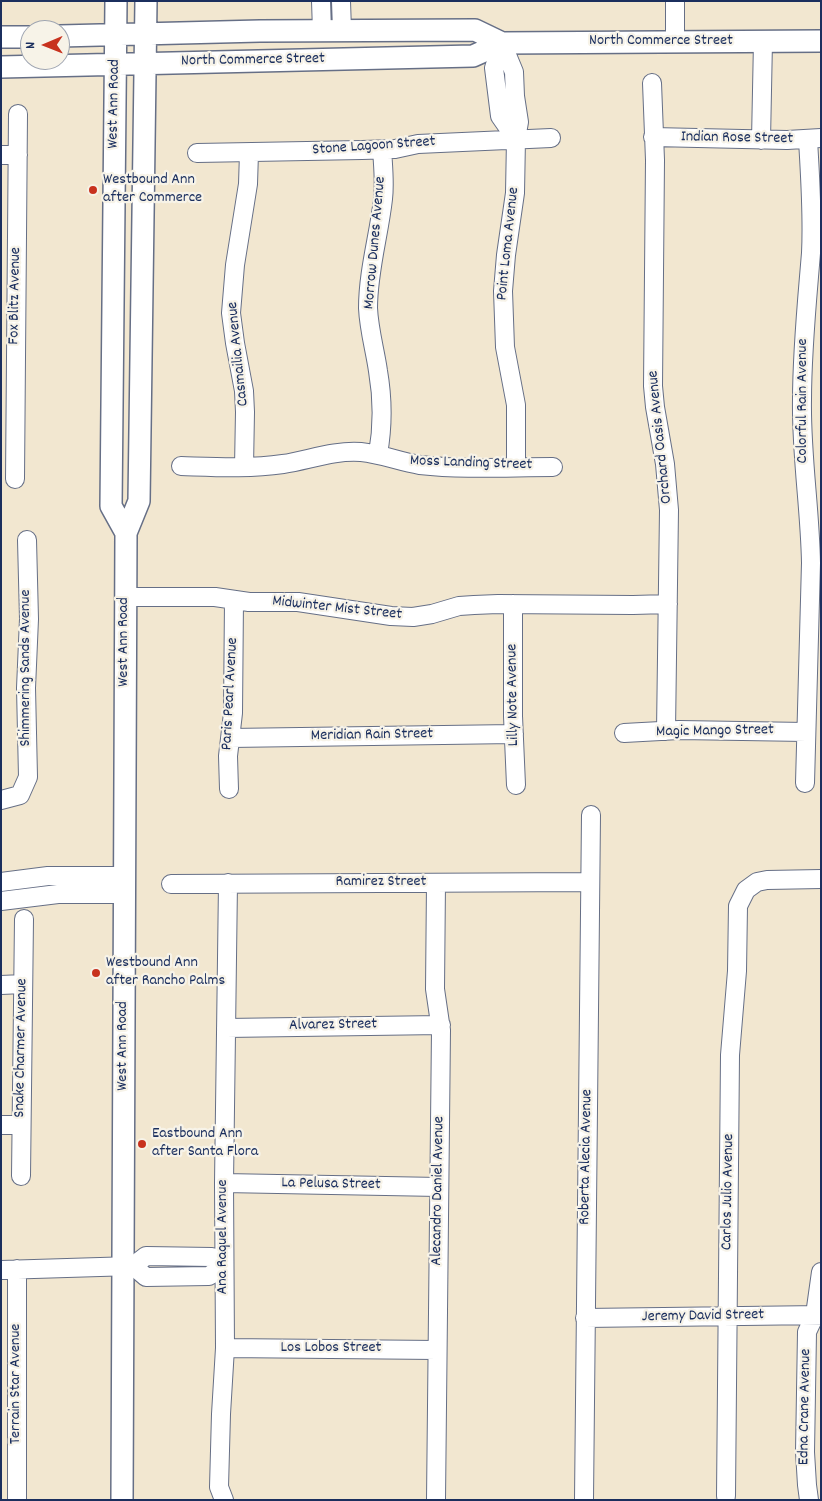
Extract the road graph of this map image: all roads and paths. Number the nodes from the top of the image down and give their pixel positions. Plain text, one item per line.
1 (116, 1) edge
2 (146, 1) edge
3 (321, 1) edge
4 (342, 1) edge
5 (675, 1) edge
6 (332, 31) junction
7 (146, 34) junction
8 (115, 35) junction
9 (70, 36) edge
10 (20, 37) edge
11 (1, 38) edge
12 (763, 41) junction
13 (821, 41) edge
14 (675, 42) junction
15 (502, 43) junction
16 (145, 62) junction
17 (115, 64) junction
18 (1, 67) edge
19 (652, 83) dead end
20 (18, 114) dead end
21 (653, 137) junction
22 (551, 138) dead end
23 (814, 138) edge
24 (516, 139) junction
25 (762, 140) junction
26 (382, 149) junction
27 (249, 152) junction
28 (197, 153) dead end
29 (9, 155) edge
30 (8, 430) edge
31 (378, 454) junction
32 (181, 466) dead end
33 (244, 467) junction
34 (516, 467) junction
35 (553, 467) dead end
36 (14, 479) dead end
37 (126, 533) junction
38 (26, 540) dead end
39 (125, 597) junction
40 (234, 600) junction
41 (514, 604) junction
42 (668, 604) junction
43 (666, 731) junction
44 (806, 732) junction
45 (514, 734) junction
46 (624, 734) dead end
47 (230, 738) junction
48 (806, 783) dead end
49 (516, 786) dead end
50 (229, 789) dead end
51 (1, 800) edge
52 (591, 815) dead end
53 (821, 879) edge
54 (1, 882) edge
55 (590, 882) junction
56 (436, 883) junction
57 (171, 884) dead end
58 (228, 884) junction
59 (124, 885) junction
60 (1, 901) edge
61 (24, 920) dead end
62 (23, 984) junction
63 (1, 985) edge
64 (441, 1025) junction
65 (226, 1028) junction
66 (1, 1125) edge
67 (22, 1125) junction
68 (21, 1176) dead end
69 (224, 1183) junction
70 (439, 1187) junction
71 (224, 1265) junction
72 (128, 1266) junction
73 (9, 1269) edge
74 (821, 1272) edge
75 (727, 1317) junction
76 (585, 1318) junction
77 (819, 1319) edge
78 (225, 1348) junction
79 (437, 1350) junction
80 (726, 1496) dead end
81 (584, 1498) dead end
82 (17, 1500) edge
83 (122, 1500) edge
84 (224, 1500) edge
85 (436, 1500) edge
86 (809, 1500) edge

1 - 8 main road, West Ann Road
2 - 7 main road, West Ann Road
3 - 6 street
4 - 6 street
5 - 14 street
6 - 7 main road, North Commerce Street
6 - 15 main road, North Commerce Street
7 - 8 main road, North Commerce Street
7 - 16 main road, West Ann Road
8 - 9 main road, North Commerce Street
8 - 17 main road, West Ann Road
10 - 11 main road
12 - 13 main road, North Commerce Street
12 - 14 main road, North Commerce Street
12 - 25 street
14 - 15 main road, North Commerce Street
15 - 16 main road, North Commerce Street
15 - 24 street
16 - 17 main road, North Commerce Street
16 - 37 main road, West Ann Road
17 - 18 main road, North Commerce Street
17 - 37 main road, West Ann Road
19 - 21 street, Orchard Oasis Avenue
20 - 29 street, Fox Blitz Avenue
21 - 25 street, Indian Rose Street
21 - 42 street, Orchard Oasis Avenue
22 - 24 street, Stone Lagoon Street
23 - 25 street, Indian Rose Street
23 - 44 street, Colorful Rain Avenue
24 - 26 street, Stone Lagoon Street
24 - 34 street, Point Loma Avenue
26 - 27 street, Stone Lagoon Street
26 - 31 street, Morrow Dunes Avenue
27 - 28 street, Stone Lagoon Street
27 - 33 street, Casmailia Avenue
29 - 30 street, Fox Blitz Avenue
30 - 36 street, Fox Blitz Avenue
31 - 33 street, Moss Landing Street
31 - 34 street, Moss Landing Street
32 - 33 street, Moss Landing Street
34 - 35 street, Moss Landing Street
37 - 39 main road, West Ann Road
38 - 51 street, Shimmering Sands Avenue
39 - 40 street, Midwinter Mist Street
39 - 59 main road, West Ann Road
40 - 41 street, Midwinter Mist Street
40 - 47 street, Paris Pearl Avenue
41 - 42 street, Midwinter Mist Street
41 - 45 street, Lilly Note Avenue
42 - 43 street, Orchard Oasis Avenue
43 - 44 street, Magic Mango Street
43 - 46 street, Magic Mango Street
44 - 48 street, Colorful Rain Avenue
45 - 47 street, Meridian Rain Street
45 - 49 street, Lilly Note Avenue
47 - 50 street, Paris Pearl Avenue
52 - 55 street, Roberta Alecia Avenue
53 - 75 street, Carlos Julio Avenue
54 - 59 street
55 - 56 street, Ramirez Street
55 - 76 street, Roberta Alecia Avenue
56 - 58 street, Ramirez Street
56 - 64 street, Alecandro Daniel Avenue
57 - 58 street, Ramirez Street
58 - 65 street, Ana Raquel Avenue
59 - 60 street
59 - 72 main road, West Ann Road
61 - 62 street, Snake Charmer Avenue
62 - 63 street
62 - 67 street, Snake Charmer Avenue
64 - 65 street, Alvarez Street
64 - 70 street, Alecandro Daniel Avenue
65 - 69 street, Ana Raquel Avenue
66 - 67 street
67 - 68 street, Snake Charmer Avenue
69 - 70 street, La Pelusa Street
69 - 71 street, Ana Raquel Avenue
70 - 79 street, Alecandro Daniel Avenue
71 - 72 street
71 - 78 street, Ana Raquel Avenue
72 - 73 street
72 - 83 main road, West Ann Road
73 - 82 street, Terrain Star Avenue
74 - 77 street, Edna Crane Avenue
75 - 76 street, Jeremy David Street
75 - 77 street, Jeremy David Street
75 - 80 street, Carlos Julio Avenue
76 - 81 street, Roberta Alecia Avenue
77 - 86 street, Edna Crane Avenue
78 - 79 street, Los Lobos Street
78 - 84 street, Ana Raquel Avenue
79 - 85 street, Alecandro Daniel Avenue

